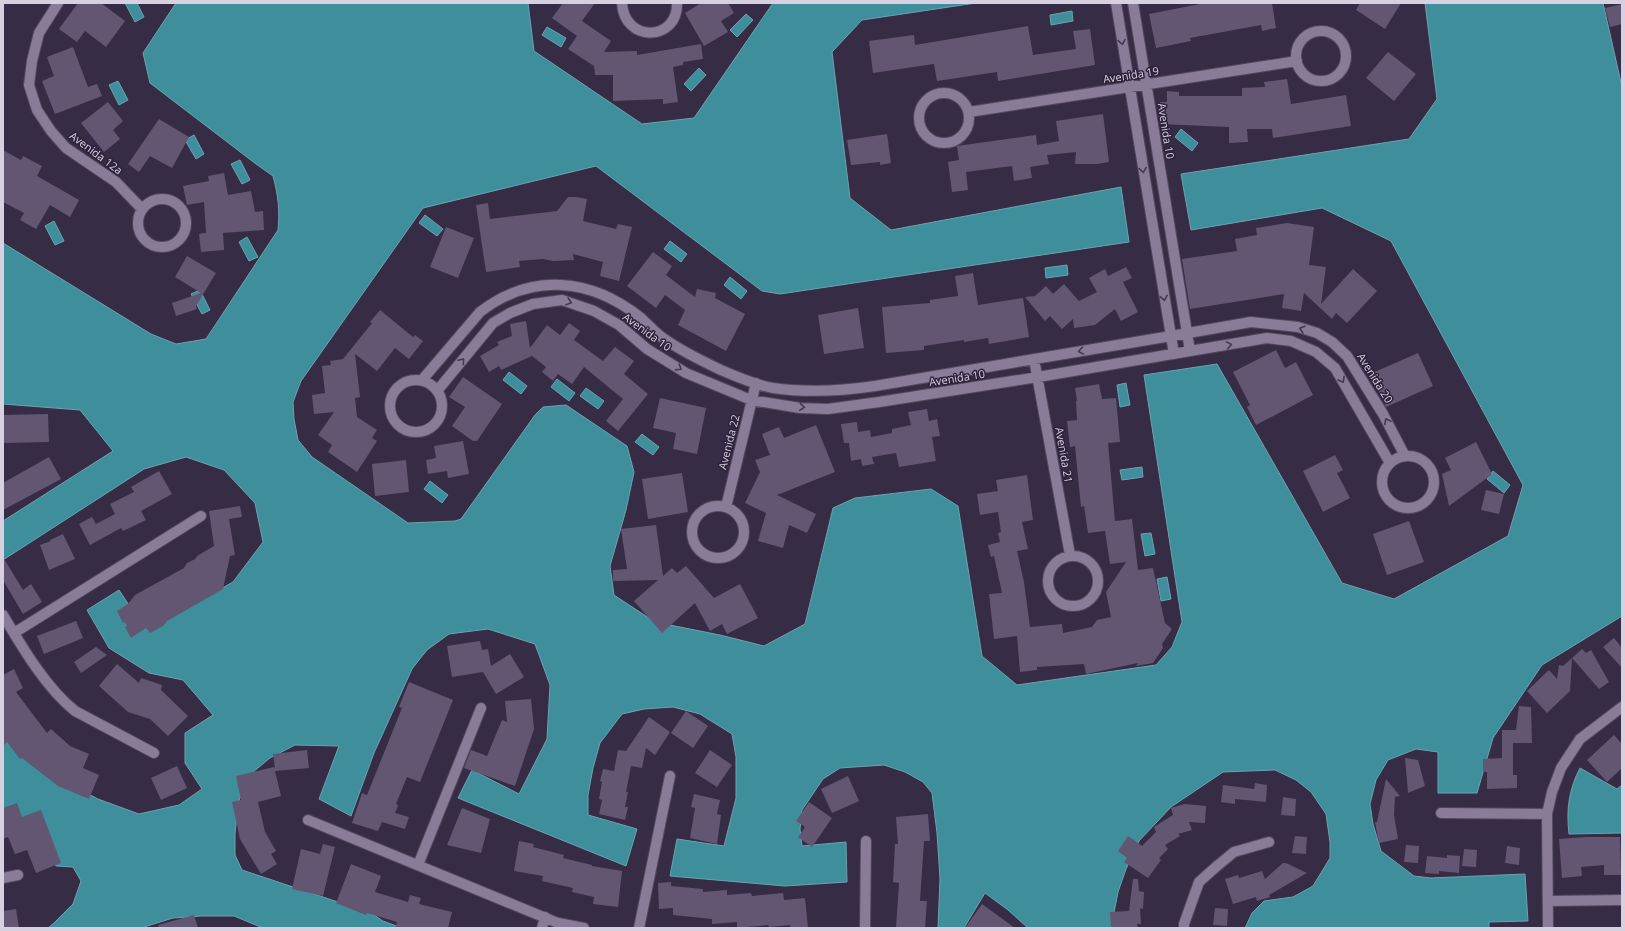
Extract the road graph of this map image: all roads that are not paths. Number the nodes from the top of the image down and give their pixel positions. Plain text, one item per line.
1 (58, 3) edge
2 (622, 3) edge
3 (677, 3) edge
4 (1116, 3) edge
5 (1133, 3) edge
6 (1297, 61) junction
7 (1146, 85) junction
8 (1129, 87) junction
9 (969, 112) junction
10 (1166, 206) junction
11 (1149, 208) junction
12 (142, 209) junction
13 (1187, 334) junction
14 (1171, 336) junction
15 (1190, 351) junction
16 (1174, 354) junction
17 (1034, 359) junction
18 (1038, 377) junction
19 (422, 380) junction
20 (756, 383) junction
21 (437, 391) junction
22 (751, 400) junction
23 (1405, 456) junction
24 (1390, 463) junction
25 (726, 507) junction
26 (201, 516) dead end
27 (1070, 556) junction
28 (3, 615) edge
29 (14, 633) junction
30 (1622, 707) edge
31 (481, 708) dead end
32 (154, 753) dead end
33 (670, 776) dead end
34 (1441, 813) dead end
35 (1547, 814) junction
36 (308, 820) dead end
37 (866, 841) dead end
38 (1269, 842) dead end
39 (418, 865) junction
40 (18, 875) dead end
41 (3, 878) edge
42 (1622, 900) edge
43 (1549, 901) junction
44 (545, 917) junction
45 (558, 925) edge
46 (542, 928) edge
47 (584, 928) edge
48 (639, 928) edge
49 (865, 928) edge
50 (1184, 928) edge
51 (1548, 928) edge

1 - 12 street, Avenida 12a
2 - 3 street
4 -> 8 street
5 - 7 street, Avenida 10
6 - 6 street
6 - 7 street, Avenida 19
7 - 8 street, Avenida 19
7 - 10 street, Avenida 10
8 - 9 street, Avenida 19
8 -> 11 street
9 - 9 street
10 - 11 street
10 - 13 street, Avenida 10
11 -> 14 street
12 - 12 street
13 - 14 street, Avenida 20
13 - 15 street, Avenida 10
23 -> 13 street, Avenida 20
14 - 16 street
14 -> 17 street, Avenida 10
15 - 16 street, Avenida 10
15 -> 24 street
16 - 18 street, Avenida 10
17 - 18 street, Avenida 21
17 - 20 street, Avenida 10
22 -> 18 street, Avenida 10
18 - 27 street, Avenida 21
19 - 20 street, Avenida 10
19 - 21 street
19 - 21 street
20 - 22 street, Avenida 22
21 -> 22 street, Avenida 10
22 - 25 street, Avenida 22
23 - 24 street
23 - 24 street
25 - 25 street
26 - 29 street
27 - 27 street
28 - 29 street
29 - 32 street
30 - 35 street
31 - 39 street
33 - 48 street
34 - 35 street
35 - 43 street
36 - 39 street
37 - 49 street
38 - 50 street
39 - 44 street
40 - 41 street
42 - 43 street
43 - 51 street
44 - 45 street
44 - 46 street
45 - 47 street

